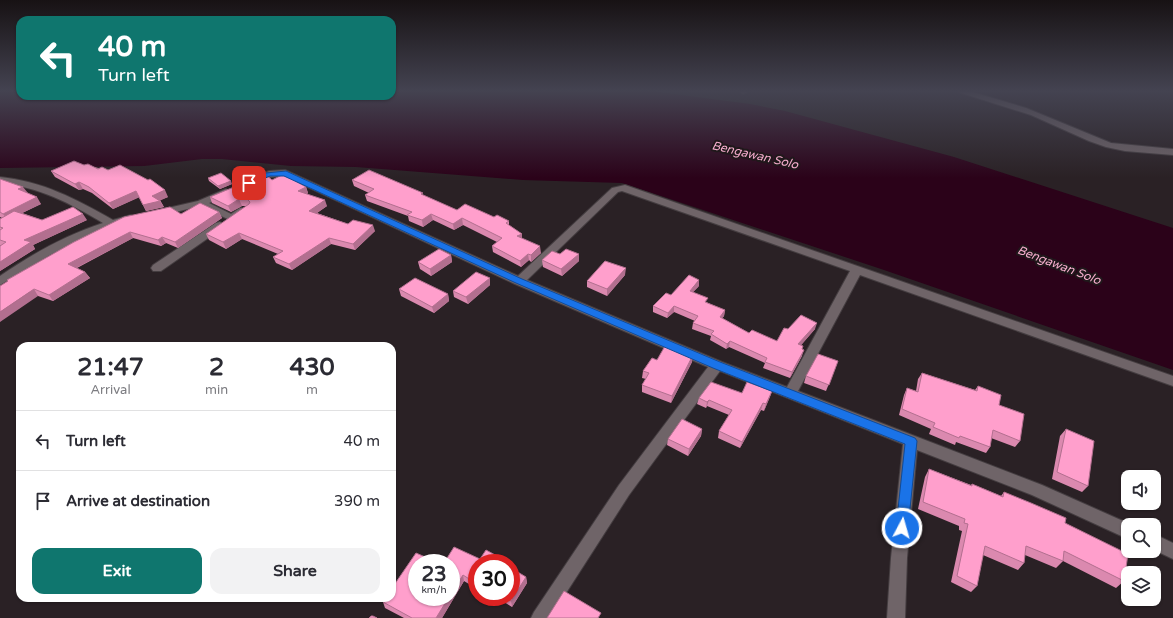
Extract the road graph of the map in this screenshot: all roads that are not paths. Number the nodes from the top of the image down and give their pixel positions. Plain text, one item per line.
1 (1050, 120) edge
2 (1173, 152) edge
3 (0, 180) edge
4 (201, 203) junction
5 (246, 209) edge
6 (232, 218) junction
7 (111, 223) junction
8 (157, 268) dead end
9 (857, 269) junction
10 (0, 281) edge
11 (519, 281) junction
12 (717, 365) junction
13 (1173, 381) edge
14 (790, 393) junction
15 (911, 441) junction
16 (1121, 528) edge
17 (1161, 545) edge
18 (1173, 551) edge
19 (540, 618) edge
20 (896, 618) edge

1 - 2 street
3 - 7 street
4 - 6 street
4 - 7 street
4 - 11 street
5 - 6 street
6 - 8 street
7 - 10 street
9 - 11 street
9 - 13 street
9 - 14 street
11 - 12 street
12 - 14 street
12 - 19 street
14 - 15 street
15 - 16 street
15 - 20 street
17 - 18 street

